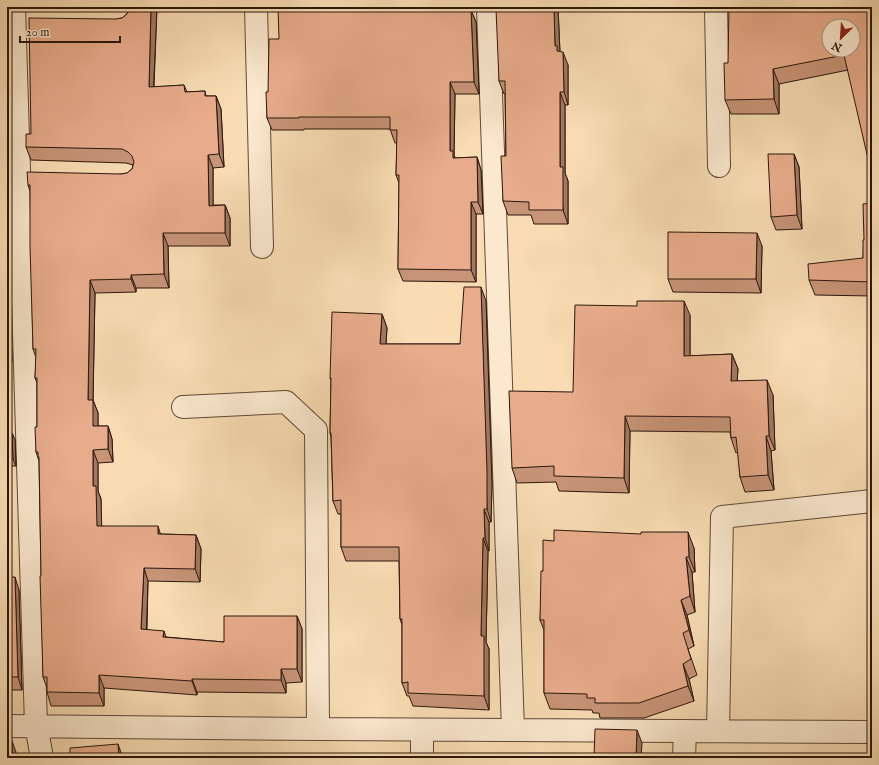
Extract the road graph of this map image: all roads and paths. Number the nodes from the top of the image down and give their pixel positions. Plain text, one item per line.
1 (256, 7) edge
2 (488, 7) edge
3 (716, 7) edge
4 (20, 14) edge
5 (719, 166) dead end
6 (14, 222) edge
7 (262, 247) dead end
8 (16, 384) edge
9 (183, 407) dead end
10 (872, 501) edge
11 (36, 725) junction
12 (7, 726) edge
13 (318, 729) junction
14 (422, 730) junction
15 (513, 730) junction
16 (685, 731) junction
17 (718, 731) junction
18 (872, 732) edge
19 (42, 758) edge
20 (422, 758) edge
21 (684, 758) edge

1 - 7 street
2 - 15 street
3 - 5 street
4 - 6 street
6 - 8 street
8 - 11 street
9 - 13 street
10 - 17 street
11 - 12 street
11 - 13 street
11 - 19 street
13 - 14 street
14 - 15 street
14 - 20 street
15 - 16 street
16 - 17 street
16 - 21 street
17 - 18 street

